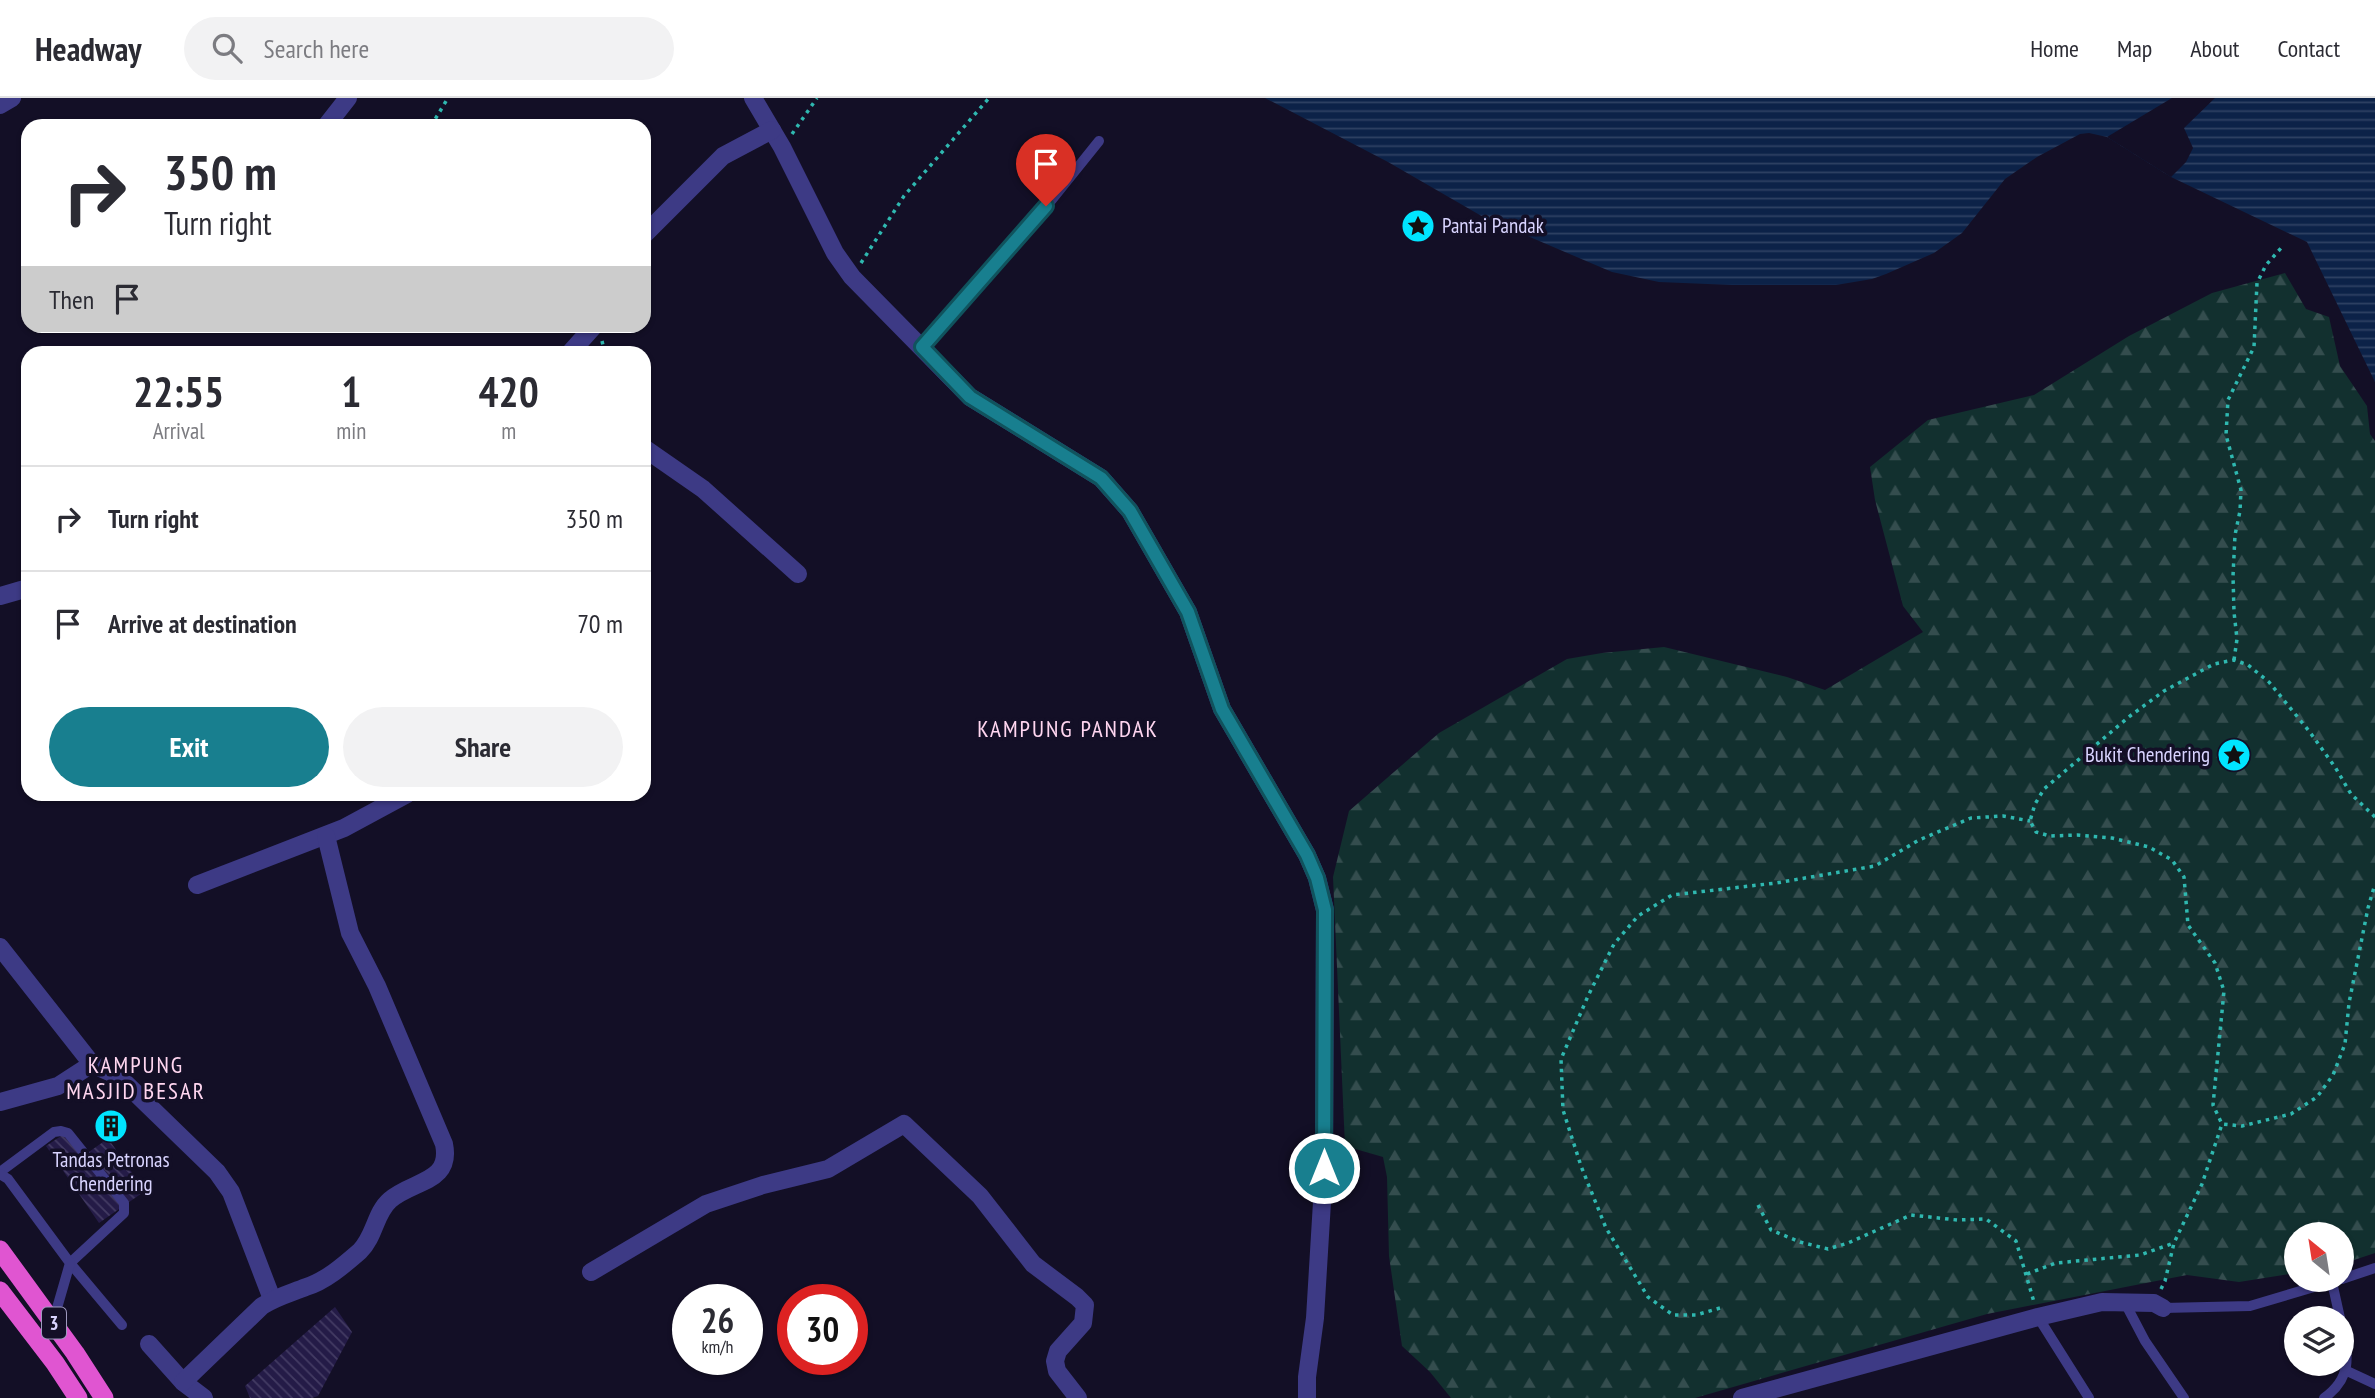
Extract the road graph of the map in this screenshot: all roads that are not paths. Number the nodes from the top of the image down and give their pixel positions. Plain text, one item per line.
1 (12, 98) edge
2 (348, 98) edge
3 (753, 98) edge
4 (0, 105) edge
5 (332, 119) edge
6 (772, 130) junction
7 (1099, 141) dead end
8 (651, 228) edge
9 (922, 347) junction
10 (651, 453) edge
11 (798, 573) dead end
12 (21, 590) edge
13 (0, 596) edge
14 (394, 801) edge
15 (326, 836) junction
16 (197, 885) dead end
17 (0, 947) edge
18 (92, 1064) junction
19 (0, 1102) edge
20 (0, 1173) edge
21 (0, 1250) edge
22 (70, 1263) junction
23 (2375, 1268) edge
24 (591, 1272) dead end
25 (2354, 1275) edge
26 (0, 1291) edge
27 (2297, 1292) edge
28 (272, 1299) junction
29 (2124, 1301) junction
30 (2158, 1305) joint
31 (2038, 1317) junction
32 (53, 1322) junction
33 (122, 1325) dead end
34 (149, 1344) dead end
35 (2354, 1374) edge
36 (2343, 1376) edge
37 (183, 1382) junction
38 (2375, 1384) edge
39 (78, 1398) edge
40 (104, 1398) edge
41 (204, 1398) edge
42 (1078, 1398) edge
43 (1307, 1398) edge
44 (1741, 1398) edge
45 (2089, 1398) edge
46 (2185, 1398) edge
47 (2324, 1398) edge

1 - 4 street
2 - 5 street
3 - 6 street
6 - 8 street
6 - 9 street
7 - 9 lane
9 - 43 street
10 - 11 street
12 - 13 street
14 - 15 street
15 - 16 street
15 - 28 street
17 - 18 street
18 - 19 street
18 - 28 street
20 - 22 lane
20 - 22 lane
21 - 32 highway, 3
22 - 32 lane
22 - 33 lane
23 - 25 lane
24 - 42 street
26 - 39 highway, 3
27 - 30 lane
28 - 37 street
29 - 30 street
29 - 31 street
29 - 46 lane
31 - 44 street
31 - 45 lane
32 - 40 highway, 3
34 - 37 street
35 - 38 lane
36 - 47 lane
37 - 41 street

